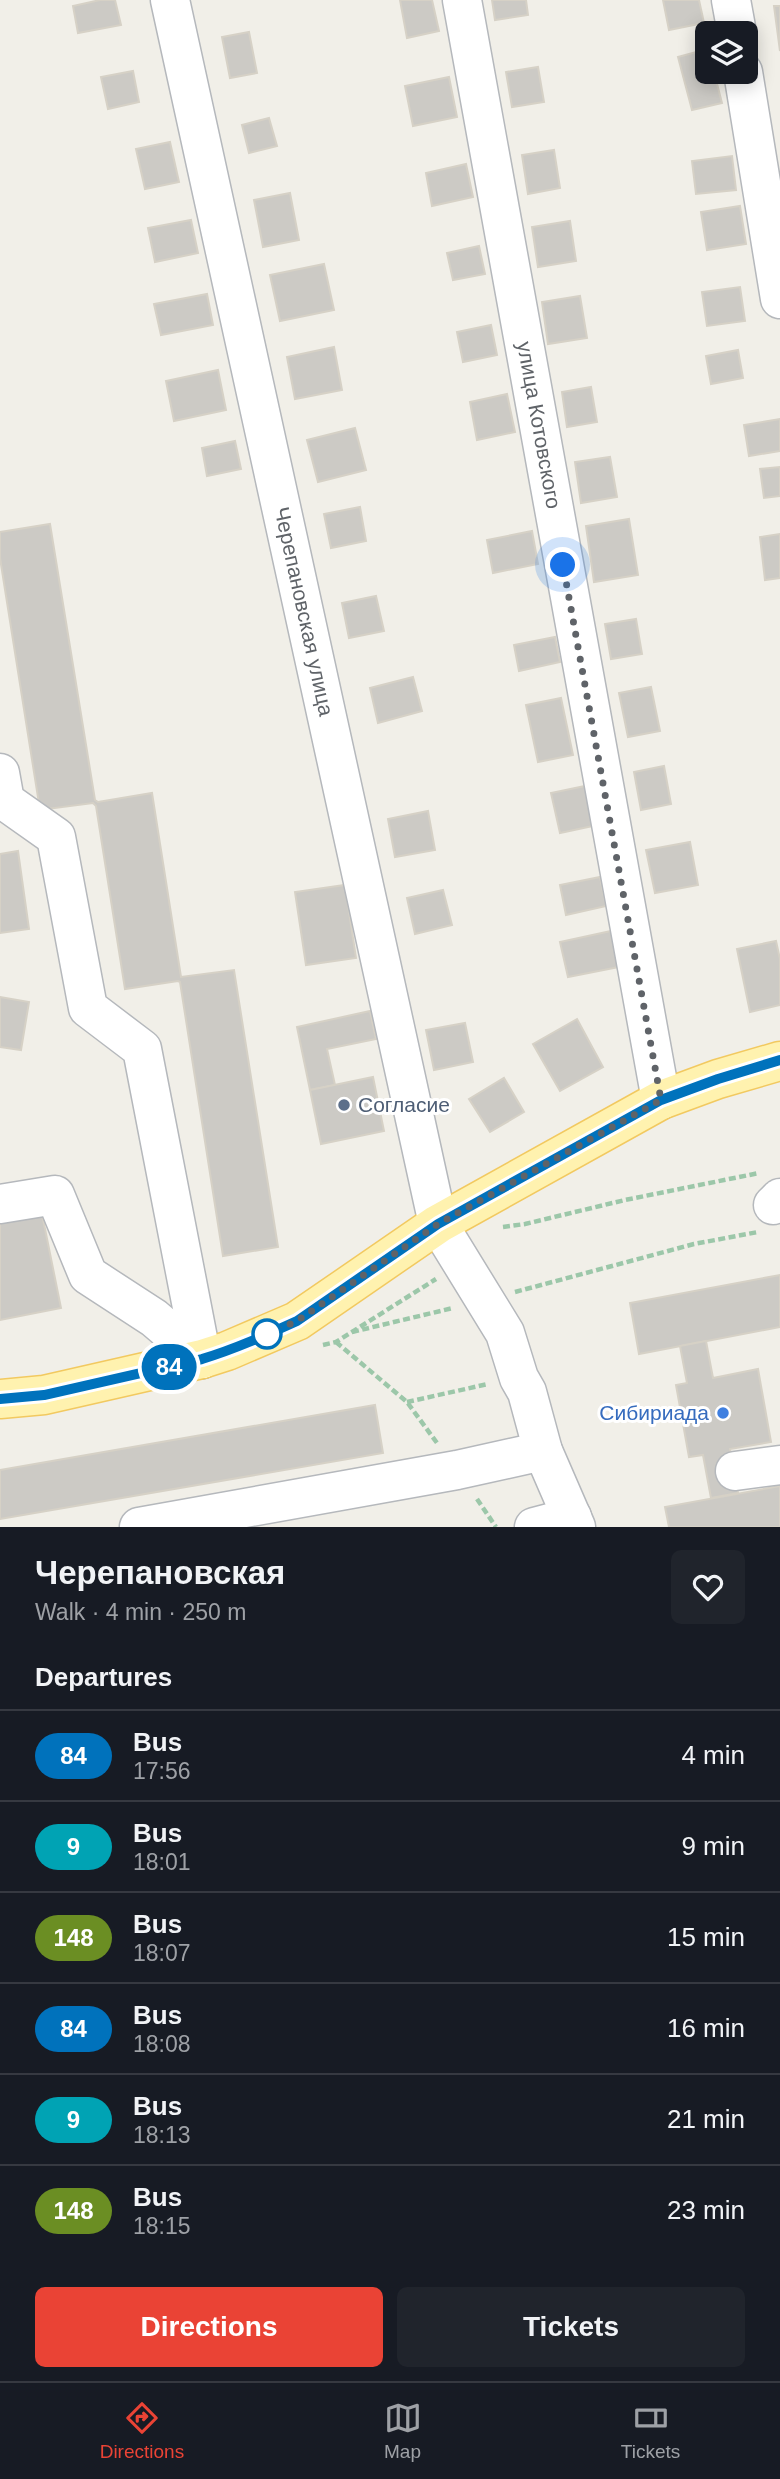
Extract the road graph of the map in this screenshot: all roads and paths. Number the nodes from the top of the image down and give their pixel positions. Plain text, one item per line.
1 (170, 0) edge
2 (462, 0) edge
3 (731, 0) edge
4 (735, 21) edge
5 (745, 84) edge
6 (780, 299) edge
7 (0, 773) edge
8 (780, 1060) edge
9 (661, 1100) junction
10 (0, 1203) edge
11 (771, 1211) edge
12 (438, 1224) junction
13 (483, 1300) junction
14 (348, 1334) dead end
15 (336, 1342) dead end
16 (202, 1359) junction
17 (519, 1378) junction
18 (0, 1399) edge
19 (407, 1402) junction
20 (543, 1451) junction
21 (780, 1465) edge
22 (457, 1470) junction
23 (735, 1471) dead end
24 (574, 1522) edge
25 (139, 1527) edge
26 (496, 1527) edge
27 (534, 1527) edge

1 - 12 street, Черепановская улица
2 - 9 street, улица Котовского
3 - 4 street
5 - 6 street
7 - 16 street
8 - 9 main road
9 - 12 main road
10 - 16 street
11 - 13 path
12 - 13 street, Черепановская улица
12 - 16 main road
13 - 14 path
13 - 17 street, Черепановская улица
15 - 19 path
16 - 18 main road
17 - 19 path
17 - 20 street, Черепановская улица
19 - 22 path
20 - 22 street
20 - 24 street, Черепановская улица
21 - 23 street
22 - 25 street
22 - 26 path
24 - 27 street

